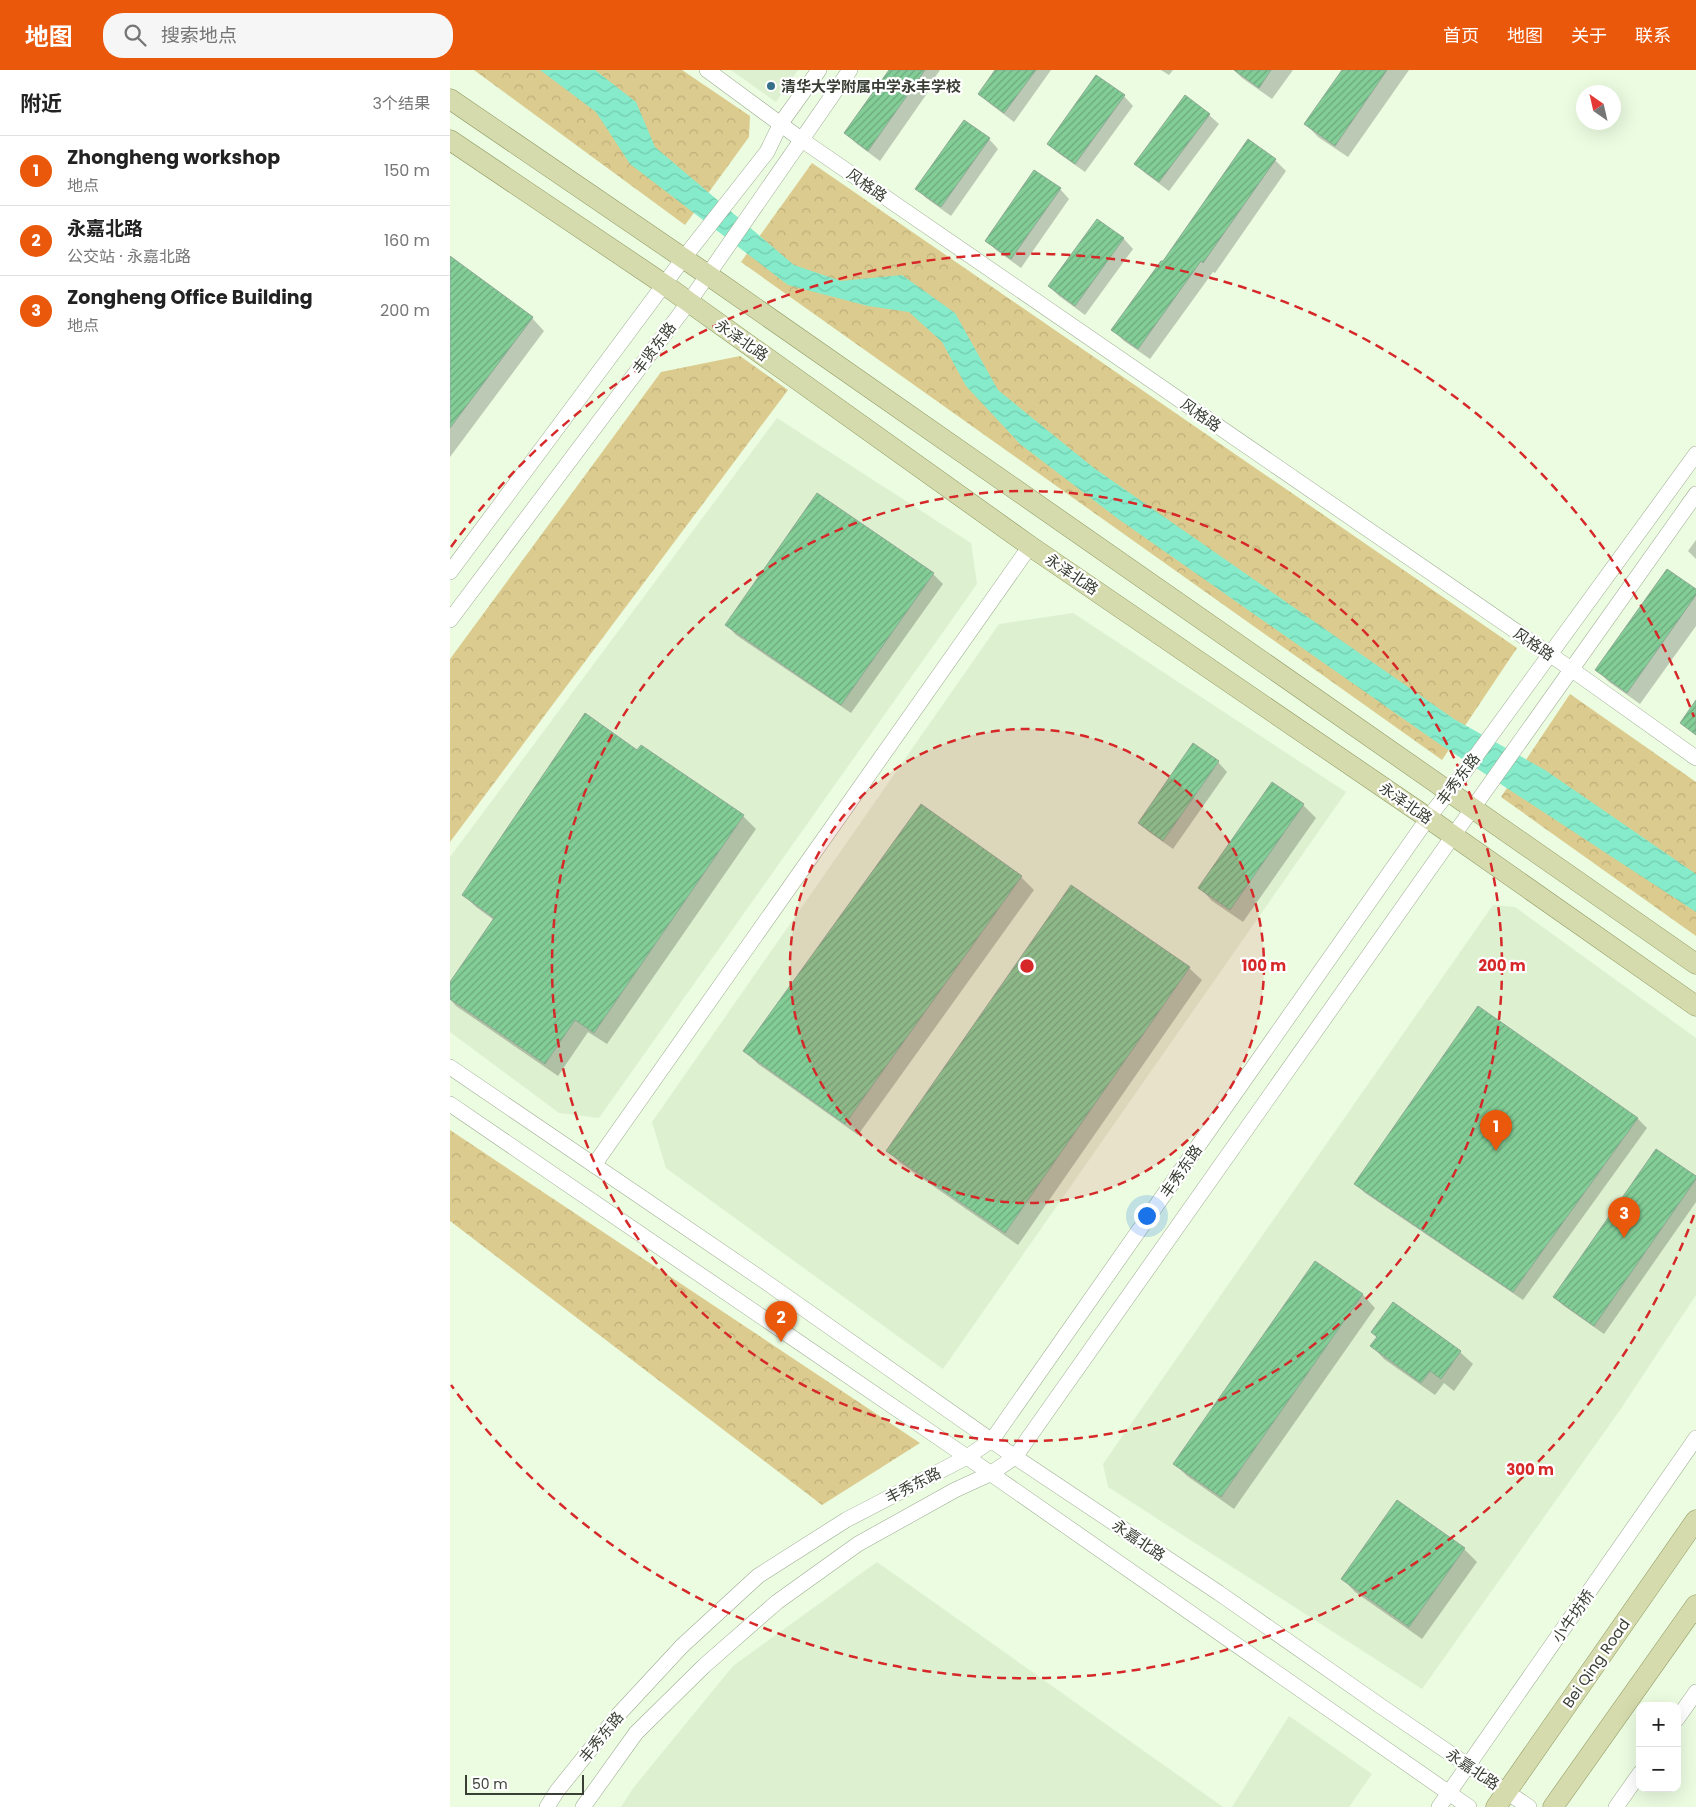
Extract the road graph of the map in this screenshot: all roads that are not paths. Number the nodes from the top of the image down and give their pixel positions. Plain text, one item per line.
1 (707, 70) edge
2 (819, 70) edge
3 (850, 70) edge
4 (450, 99) edge
5 (781, 123) junction
6 (450, 140) edge
7 (802, 140) junction
8 (683, 259) junction
9 (708, 275) junction
10 (665, 285) junction
11 (689, 302) junction
12 (1696, 454) edge
13 (1696, 494) edge
14 (1030, 546) junction
15 (450, 572) edge
16 (450, 620) edge
17 (1549, 655) junction
18 (1571, 670) junction
19 (1696, 758) edge
20 (1449, 791) junction
21 (1473, 808) junction
22 (1428, 818) junction
23 (1453, 836) junction
24 (1696, 964) edge
25 (1696, 1006) edge
26 (450, 1067) edge
27 (450, 1104) edge
28 (594, 1165) junction
29 (1696, 1438) edge
30 (992, 1440) junction
31 (967, 1458) junction
32 (1015, 1458) junction
33 (990, 1474) junction
34 (1696, 1520) edge
35 (1696, 1605) edge
36 (1696, 1692) edge
37 (1681, 1713) edge
38 (1468, 1766) junction
39 (1636, 1779) edge
40 (1449, 1793) junction
41 (1501, 1800) edge
42 (547, 1807) edge
43 (583, 1807) edge
44 (1439, 1807) edge
45 (1469, 1807) edge
46 (1528, 1807) edge
47 (1553, 1807) edge
48 (1616, 1807) edge

1 - 5 street, 风格路
2 - 5 street, 丰贤东路
3 - 7 street, 丰贤东路
4 - 8 main road
5 - 7 street, 风格路
5 - 8 street, 丰贤东路
6 - 10 main road, 永泽北路
7 - 9 street, 丰贤东路
7 - 17 street, 风格路
8 - 9 main road
8 - 10 street, 丰贤东路
9 - 11 street, 丰贤东路
9 - 20 main road
10 - 11 main road, 永泽北路
10 - 15 street, 丰贤东路
11 - 14 main road, 永泽北路
11 - 16 street, 丰贤东路
12 - 17 street, 丰秀东路
13 - 18 street, 丰秀东路
14 - 22 main road, 永泽北路
14 - 28 street
17 - 18 street, 风格路
17 - 20 street, 丰秀东路
18 - 19 street, 风格路
18 - 21 street, 丰秀东路
20 - 21 main road
20 - 22 street, 丰秀东路
21 - 23 street, 丰秀东路
21 - 24 main road
22 - 23 main road, 永泽北路
22 - 30 street, 丰秀东路
23 - 25 main road, 永泽北路
23 - 32 street, 丰秀东路
26 - 28 street, 永嘉北路
27 - 31 street, 永嘉北路
28 - 30 street, 永嘉北路
29 - 38 street, 小牛坊桥
30 - 31 street, 丰秀东路
30 - 32 street, 永嘉北路
31 - 33 street, 永嘉北路
31 - 42 street, 丰秀东路
32 - 33 street, 丰秀东路
32 - 38 street, 永嘉北路
33 - 40 street, 永嘉北路
33 - 43 street, 丰秀东路
34 - 41 main road, Bei Qing Road
35 - 47 main road
36 - 37 street
38 - 40 street, 小牛坊桥
38 - 41 street, 永嘉北路
39 - 48 street
40 - 44 street, 小牛坊桥
40 - 45 street, 永嘉北路
41 - 46 street, 永嘉北路

